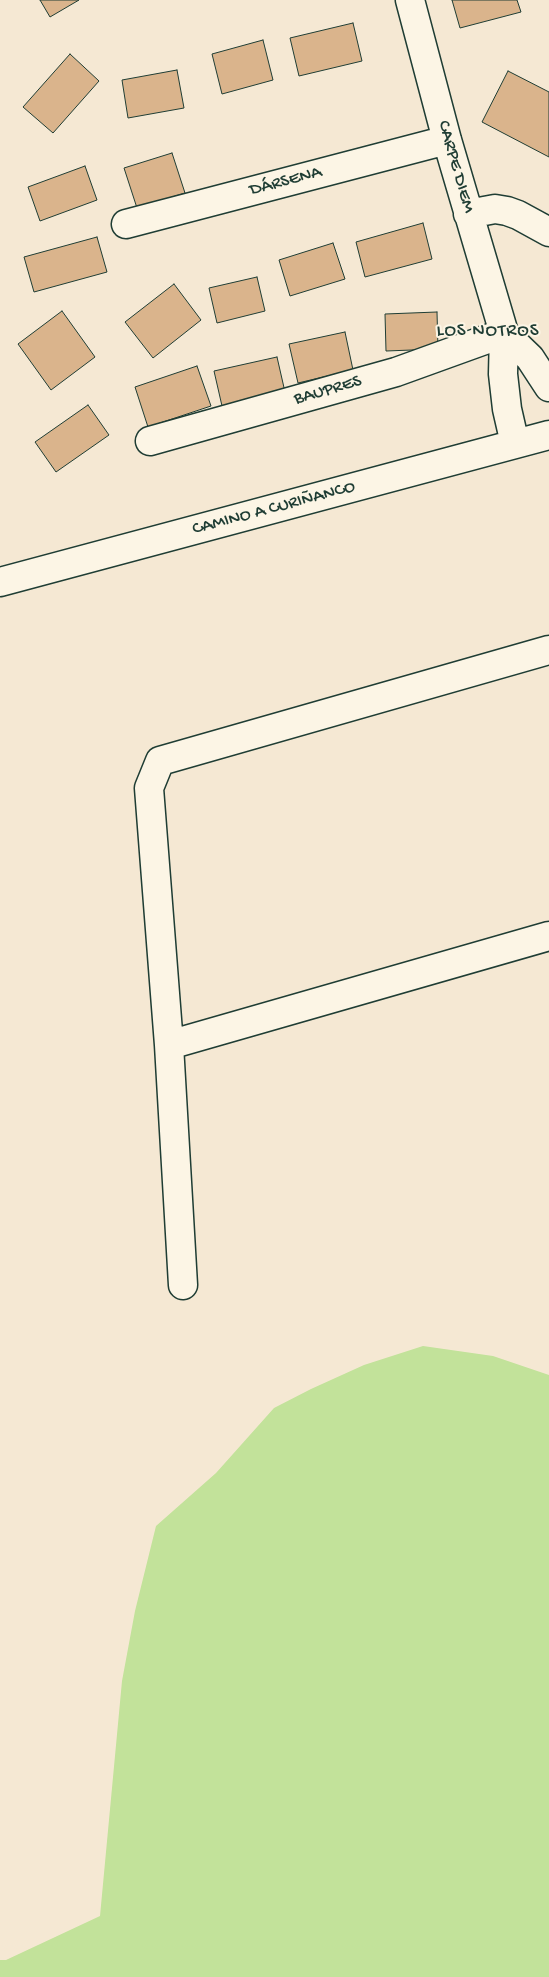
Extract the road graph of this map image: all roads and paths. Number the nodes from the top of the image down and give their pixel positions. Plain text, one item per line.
1 (410, 0) edge
2 (447, 140) junction
3 (468, 214) junction
4 (126, 224) dead end
5 (549, 232) edge
6 (504, 333) junction
7 (547, 383) edge
8 (549, 435) edge
9 (150, 441) dead end
10 (515, 444) junction
11 (0, 582) edge
12 (549, 650) edge
13 (549, 936) edge
14 (169, 1045) junction
15 (184, 1285) dead end

1 - 2 street, CARPE DIEM
2 - 3 street, CARPE DIEM
2 - 4 street, DÁRSENA
3 - 5 street
3 - 6 street, CARPE DIEM
6 - 7 street, CARPE DIEM
6 - 9 street, BAUPRES
6 - 10 street, CARPE DIEM
8 - 10 street, CAMINO A CURIÑANCO
10 - 11 street, CAMINO A CURIÑANCO
12 - 14 street
13 - 14 street
14 - 15 street

